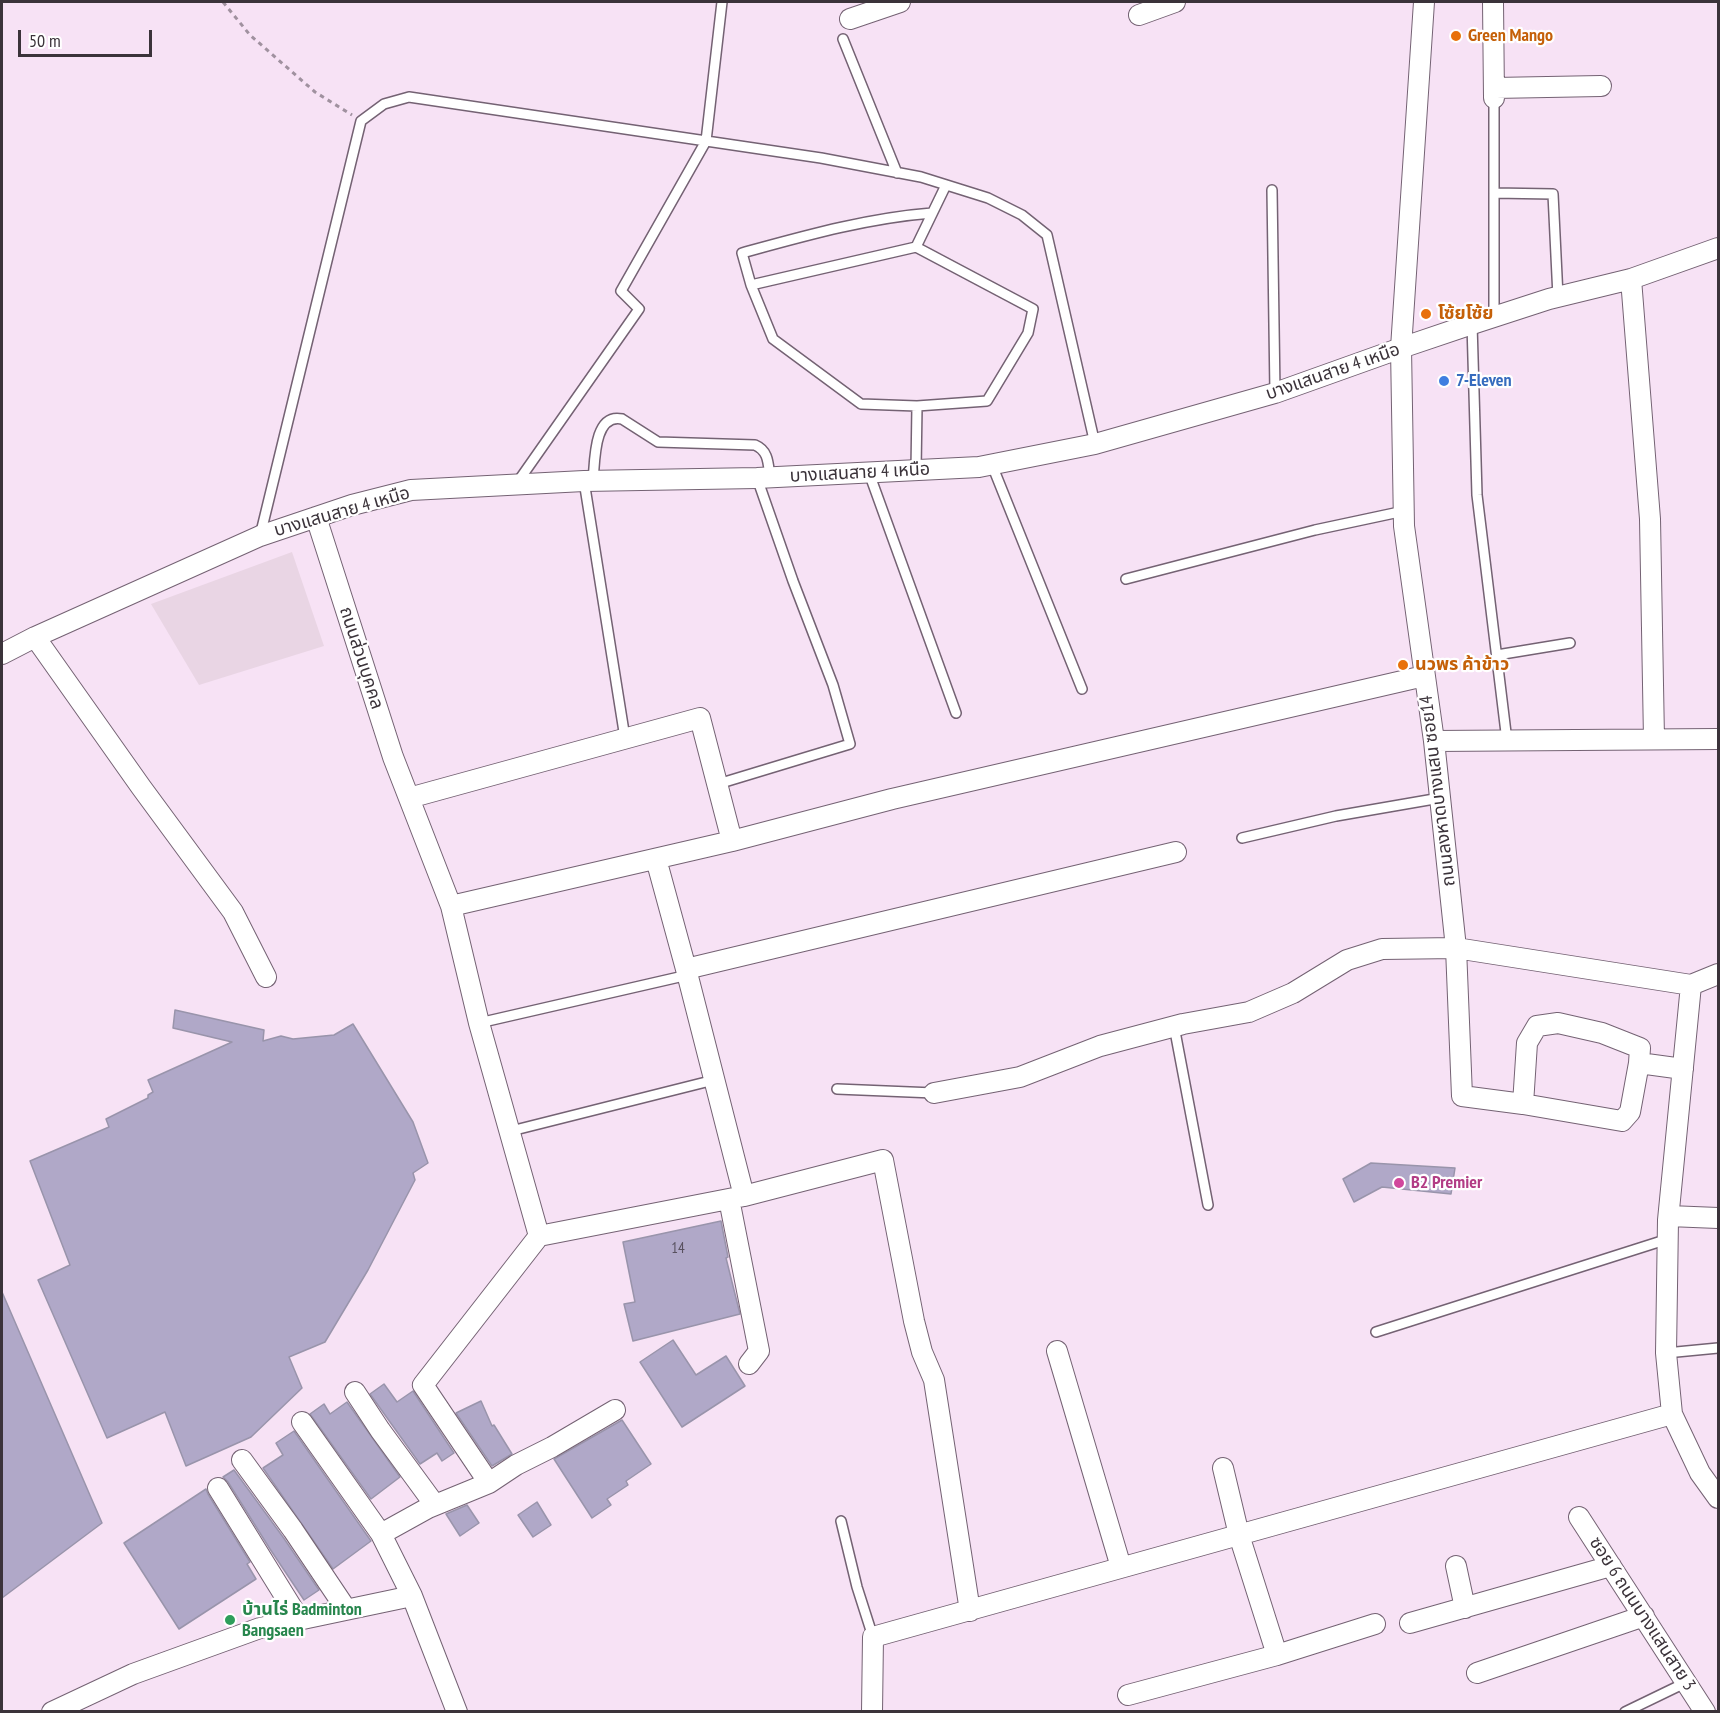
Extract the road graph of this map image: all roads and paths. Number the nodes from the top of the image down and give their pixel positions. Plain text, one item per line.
1 (223, 2) edge
2 (722, 2) edge
3 (900, 2) edge
4 (1175, 2) edge
5 (1425, 2) edge
6 (1493, 2) edge
7 (1139, 15) dead end
8 (850, 19) dead end
9 (843, 39) dead end
10 (1601, 86) dead end
11 (1494, 93) junction
12 (361, 121) junction
13 (706, 141) junction
14 (897, 172) junction
15 (946, 185) junction
16 (1272, 190) dead end
17 (1494, 193) junction
18 (932, 213) junction
19 (916, 247) junction
20 (1719, 248) edge
21 (1630, 279) junction
22 (751, 285) junction
23 (1558, 297) junction
24 (1494, 317) junction
25 (1472, 324) junction
26 (1401, 348) junction
27 (1275, 393) junction
28 (917, 406) junction
29 (1095, 444) junction
30 (992, 465) junction
31 (916, 470) junction
32 (868, 473) junction
33 (764, 478) junction
34 (589, 481) junction
35 (516, 485) junction
36 (1404, 511) junction
37 (316, 517) junction
38 (260, 536) junction
39 (1126, 579) dead end
40 (35, 637) junction
41 (1570, 643) dead end
42 (2, 654) edge
43 (1497, 655) junction
44 (1424, 676) junction
45 (1082, 689) dead end
46 (956, 713) dead end
47 (625, 738) junction
48 (1654, 739) junction
49 (1719, 739) edge
50 (1434, 741) junction
51 (1507, 741) junction
52 (718, 784) junction
53 (409, 798) junction
54 (1440, 798) junction
55 (1242, 837) dead end
56 (732, 841) junction
57 (1176, 852) dead end
58 (656, 859) junction
59 (451, 906) junction
60 (1456, 948) junction
61 (687, 972) junction
62 (1719, 974) edge
63 (266, 976) dead end
64 (1691, 985) junction
65 (479, 1023) junction
66 (1174, 1026) junction
67 (1639, 1063) junction
68 (1683, 1069) junction
69 (714, 1080) junction
70 (837, 1089) dead end
71 (934, 1093) joint
72 (1523, 1104) junction
73 (511, 1131) junction
74 (736, 1197) junction
75 (1208, 1204) dead end
76 (1669, 1216) junction
77 (1719, 1218) edge
78 (539, 1236) junction
79 (1668, 1239) junction
80 (1376, 1332) dead end
81 (1719, 1348) edge
82 (1057, 1351) dead end
83 (1666, 1353) junction
84 (748, 1364) dead end
85 (355, 1392) dead end
86 (615, 1410) dead end
87 (1672, 1414) junction
88 (302, 1422) dead end
89 (242, 1460) dead end
90 (1223, 1468) dead end
91 (489, 1483) junction
92 (218, 1488) dead end
93 (1719, 1498) edge
94 (435, 1505) junction
95 (1579, 1517) dead end
96 (841, 1521) dead end
97 (381, 1534) junction
98 (1239, 1535) junction
99 (1456, 1566) dead end
100 (1611, 1566) junction
101 (1121, 1567) junction
102 (412, 1596) junction
103 (1465, 1608) junction
104 (346, 1609) junction
105 (970, 1611) junction
106 (1644, 1616) junction
107 (299, 1619) junction
108 (1410, 1623) dead end
109 (1375, 1624) dead end
110 (873, 1637) junction
111 (1277, 1655) junction
112 (1477, 1673) dead end
113 (1687, 1682) junction
114 (1128, 1695) dead end
115 (51, 1712) edge
116 (457, 1712) edge
117 (872, 1712) edge
118 (1625, 1712) edge
119 (1705, 1712) edge

1 - 12 path
2 - 13 lane
3 - 8 street
4 - 7 street
5 - 26 street, ถนนลงหาดบางแสน ซอย14
6 - 11 street
9 - 14 lane
10 - 11 street
11 - 17 lane
12 - 13 lane
12 - 38 lane
13 - 14 lane
13 - 35 lane
14 - 15 lane
15 - 18 lane
15 - 29 lane
16 - 27 lane
17 - 23 lane
17 - 24 lane
18 - 19 lane
18 - 22 lane
19 - 22 lane
19 - 28 lane
20 - 21 street, บางแสนสาย 4 เหนือ
21 - 23 street, บางแสนสาย 4 เหนือ
21 - 48 street
22 - 28 lane
23 - 24 street, บางแสนสาย 4 เหนือ
24 - 25 street, บางแสนสาย 4 เหนือ
25 - 26 street, บางแสนสาย 4 เหนือ
25 - 43 lane
26 - 27 street, บางแสนสาย 4 เหนือ
26 - 36 street, ถนนลงหาดบางแสน ซอย14
27 - 29 street, บางแสนสาย 4 เหนือ
28 - 31 lane
29 - 30 street, บางแสนสาย 4 เหนือ
30 - 31 street, บางแสนสาย 4 เหนือ
30 - 45 lane
31 - 32 street, บางแสนสาย 4 เหนือ
32 - 33 street, บางแสนสาย 4 เหนือ
32 - 46 lane
33 - 34 street, บางแสนสาย 4 เหนือ
33 - 34 lane
33 - 52 lane
34 - 35 street, บางแสนสาย 4 เหนือ
34 - 47 lane
35 - 37 street, บางแสนสาย 4 เหนือ
36 - 39 lane
36 - 44 street, ถนนลงหาดบางแสน ซอย14
37 - 38 street, บางแสนสาย 4 เหนือ
37 - 53 street, ถนนส่วนบุคคล
38 - 40 street, บางแสนสาย 4 เหนือ
40 - 42 street, บางแสนสาย 4 เหนือ
40 - 63 street
41 - 43 lane
43 - 51 lane
44 - 50 street, ถนนลงหาดบางแสน ซอย14
44 - 56 street
47 - 52 street
47 - 53 street
48 - 49 street
48 - 51 street
50 - 51 street
50 - 54 street, ถนนลงหาดบางแสน ซอย14
52 - 56 street
53 - 59 street, ถนนส่วนบุคคล
54 - 55 lane
54 - 60 street, ถนนลงหาดบางแสน ซอย14
56 - 58 street
57 - 61 street
58 - 59 street
58 - 61 street
59 - 65 street, ถนนส่วนบุคคล
60 - 64 street
60 - 66 street
60 - 72 street, ถนนลงหาดบางแสน ซอย14
61 - 65 lane
61 - 69 street
62 - 64 street
64 - 68 street
65 - 73 street, ถนนส่วนบุคคล
66 - 71 street
66 - 75 lane
67 - 68 street
67 - 72 street
67 - 72 street
68 - 76 street
69 - 73 lane
69 - 74 street
70 - 71 lane
73 - 78 street, ถนนส่วนบุคคล
74 - 78 street
74 - 84 street
74 - 105 street
76 - 77 street
76 - 79 street
78 - 91 street
79 - 80 lane
79 - 83 street
81 - 83 lane
82 - 101 street
83 - 87 street
85 - 94 street
86 - 91 street
87 - 93 street
87 - 98 street
88 - 97 street
89 - 104 street
90 - 98 street
91 - 94 street
92 - 107 street
94 - 97 street
95 - 100 street, ซอย 6 ถนนบางแสนสาย 3
96 - 110 lane
97 - 102 street
98 - 101 street
98 - 111 street
99 - 103 street
100 - 103 street
100 - 106 street, ซอย 6 ถนนบางแสนสาย 3
101 - 105 street
102 - 104 street
102 - 116 street
103 - 108 street
104 - 107 street
105 - 110 street
106 - 112 street
106 - 113 street, ซอย 6 ถนนบางแสนสาย 3
107 - 115 street
109 - 111 street
110 - 117 street
111 - 114 street
113 - 118 lane
113 - 119 street, ซอย 6 ถนนบางแสนสาย 3

